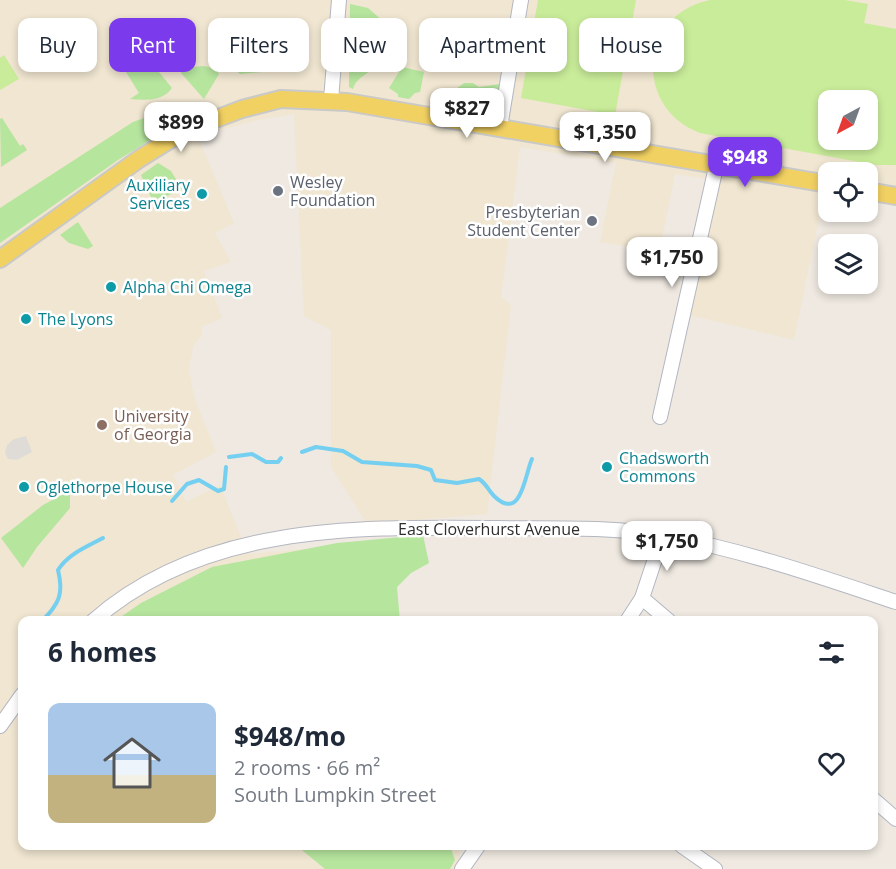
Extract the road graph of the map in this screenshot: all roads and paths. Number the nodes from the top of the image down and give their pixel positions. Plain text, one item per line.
1 (339, 0) edge
2 (521, 0) edge
3 (331, 100) junction
4 (500, 127) junction
5 (716, 167) junction
6 (818, 182) edge
7 (878, 193) edge
8 (896, 196) edge
9 (0, 258) edge
10 (660, 417) dead end
11 (663, 535) junction
12 (642, 598) junction
13 (896, 602) edge
14 (99, 616) edge
15 (630, 616) edge
16 (663, 616) edge
17 (18, 701) edge
18 (0, 726) edge
19 (878, 803) edge
20 (896, 819) edge
21 (475, 850) edge
22 (688, 850) edge
23 (462, 869) edge
24 (715, 869) edge

1 - 3 street
2 - 4 street
3 - 4 main road
3 - 9 main road
4 - 5 main road
5 - 6 main road
5 - 10 street
7 - 8 main road
11 - 12 street
11 - 13 street, East Cloverhurst Avenue
11 - 14 street, East Cloverhurst Avenue
12 - 15 street
12 - 16 street
17 - 18 street
19 - 20 street
21 - 23 street
22 - 24 street

